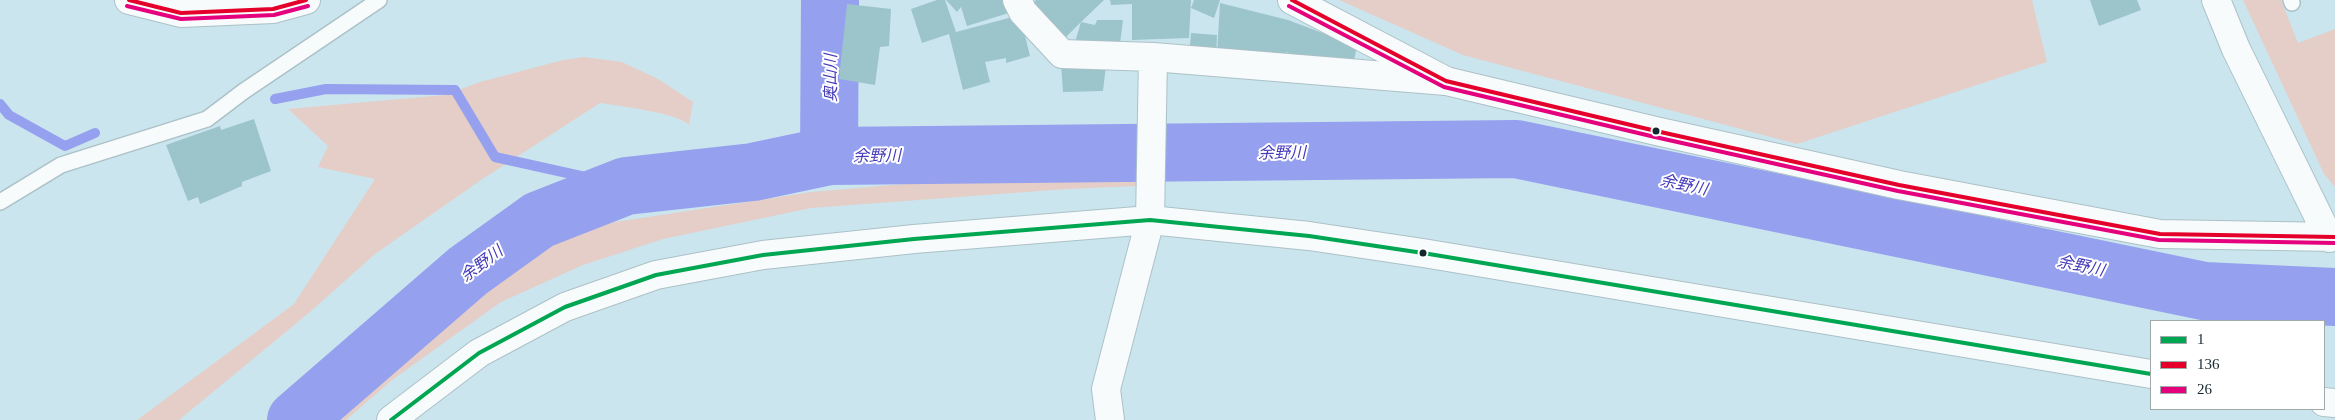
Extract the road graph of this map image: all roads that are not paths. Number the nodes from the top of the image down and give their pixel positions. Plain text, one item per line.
1 (129, 0) edge
2 (306, 0) edge
3 (379, 0) edge
4 (1018, 0) edge
5 (1292, 0) edge
6 (2216, 0) edge
7 (1153, 56) junction
8 (1446, 81) junction
9 (0, 202) edge
10 (1150, 207) junction
11 (2332, 238) edge
12 (2150, 374) edge
13 (392, 420) edge
14 (1110, 420) edge

1 - 2 main road
3 - 9 lane
4 - 7 main road
5 - 8 main road
6 - 11 main road
7 - 8 main road
7 - 10 main road
8 - 11 main road
10 - 12 main road
10 - 13 main road
10 - 14 main road

